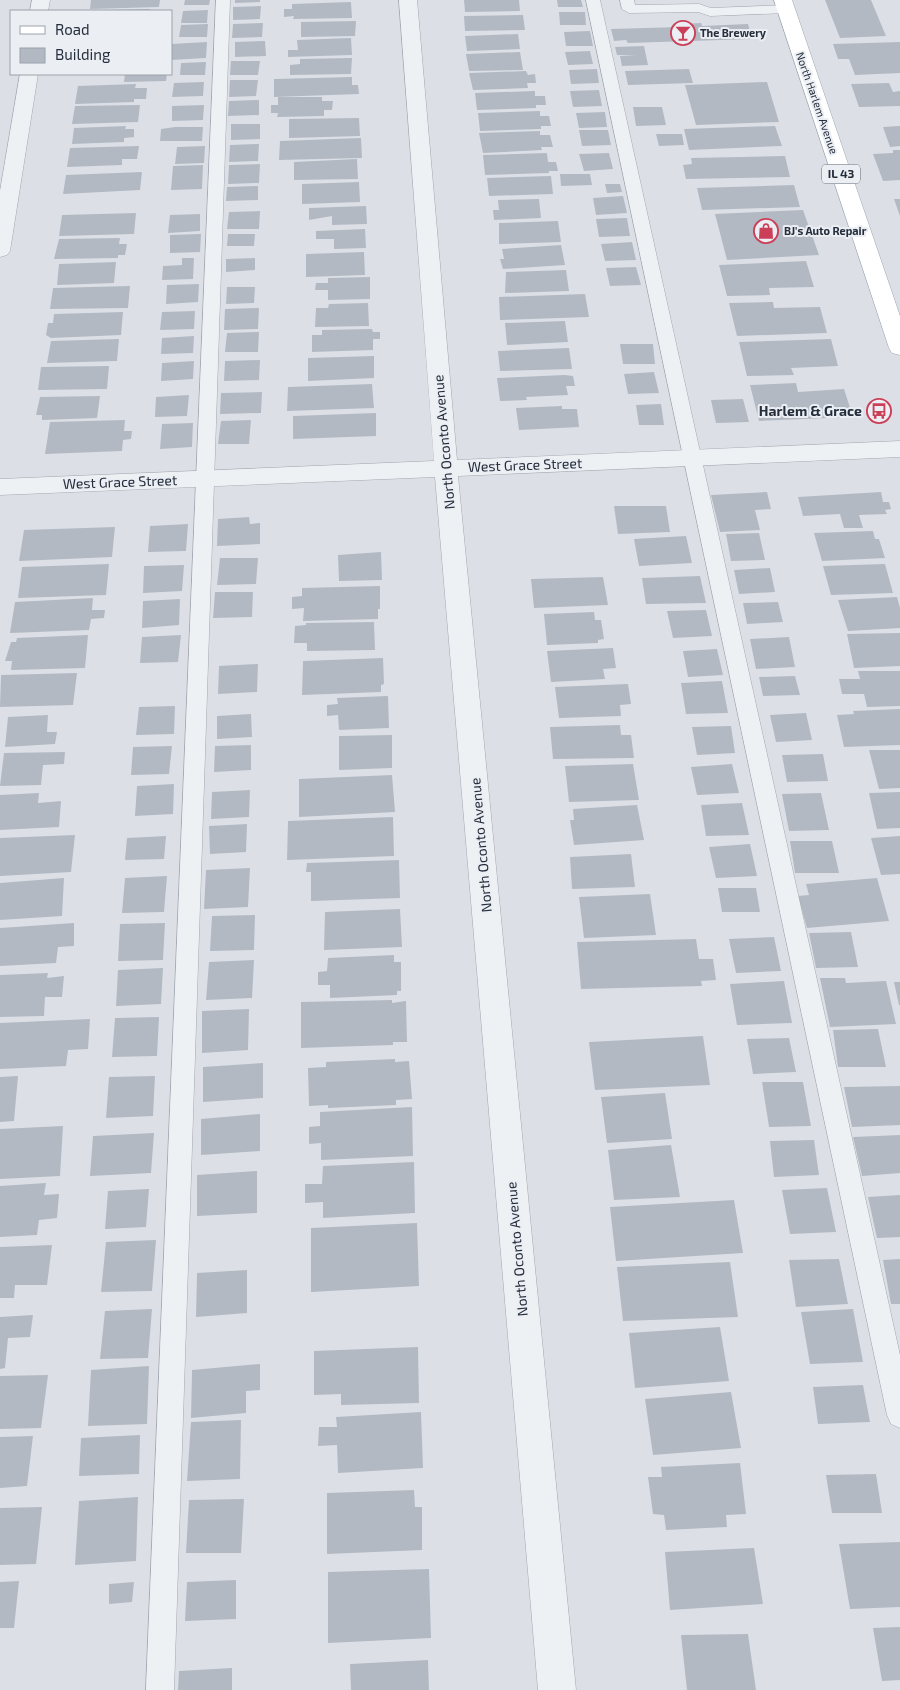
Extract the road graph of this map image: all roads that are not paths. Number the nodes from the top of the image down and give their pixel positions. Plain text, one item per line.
1 (223, 0) edge
2 (408, 0) edge
3 (593, 0) edge
4 (627, 0) edge
5 (784, 4) edge
6 (709, 6) edge
7 (29, 75) edge
8 (0, 252) edge
9 (900, 348) edge
10 (900, 449) edge
11 (692, 458) junction
12 (446, 468) junction
13 (204, 478) junction
14 (0, 487) edge
15 (900, 1415) edge
16 (160, 1690) edge
17 (557, 1690) edge

1 - 13 lane
2 - 12 street, North Oconto Avenue
3 - 11 lane
4 - 6 lane
5 - 6 lane
5 - 9 main road, North Harlem Avenue / IL 43
7 - 8 street
10 - 11 street, West Grace Street
11 - 12 street, West Grace Street
11 - 15 lane
12 - 13 street, West Grace Street
12 - 17 street, North Oconto Avenue
13 - 14 street, West Grace Street
13 - 16 lane

